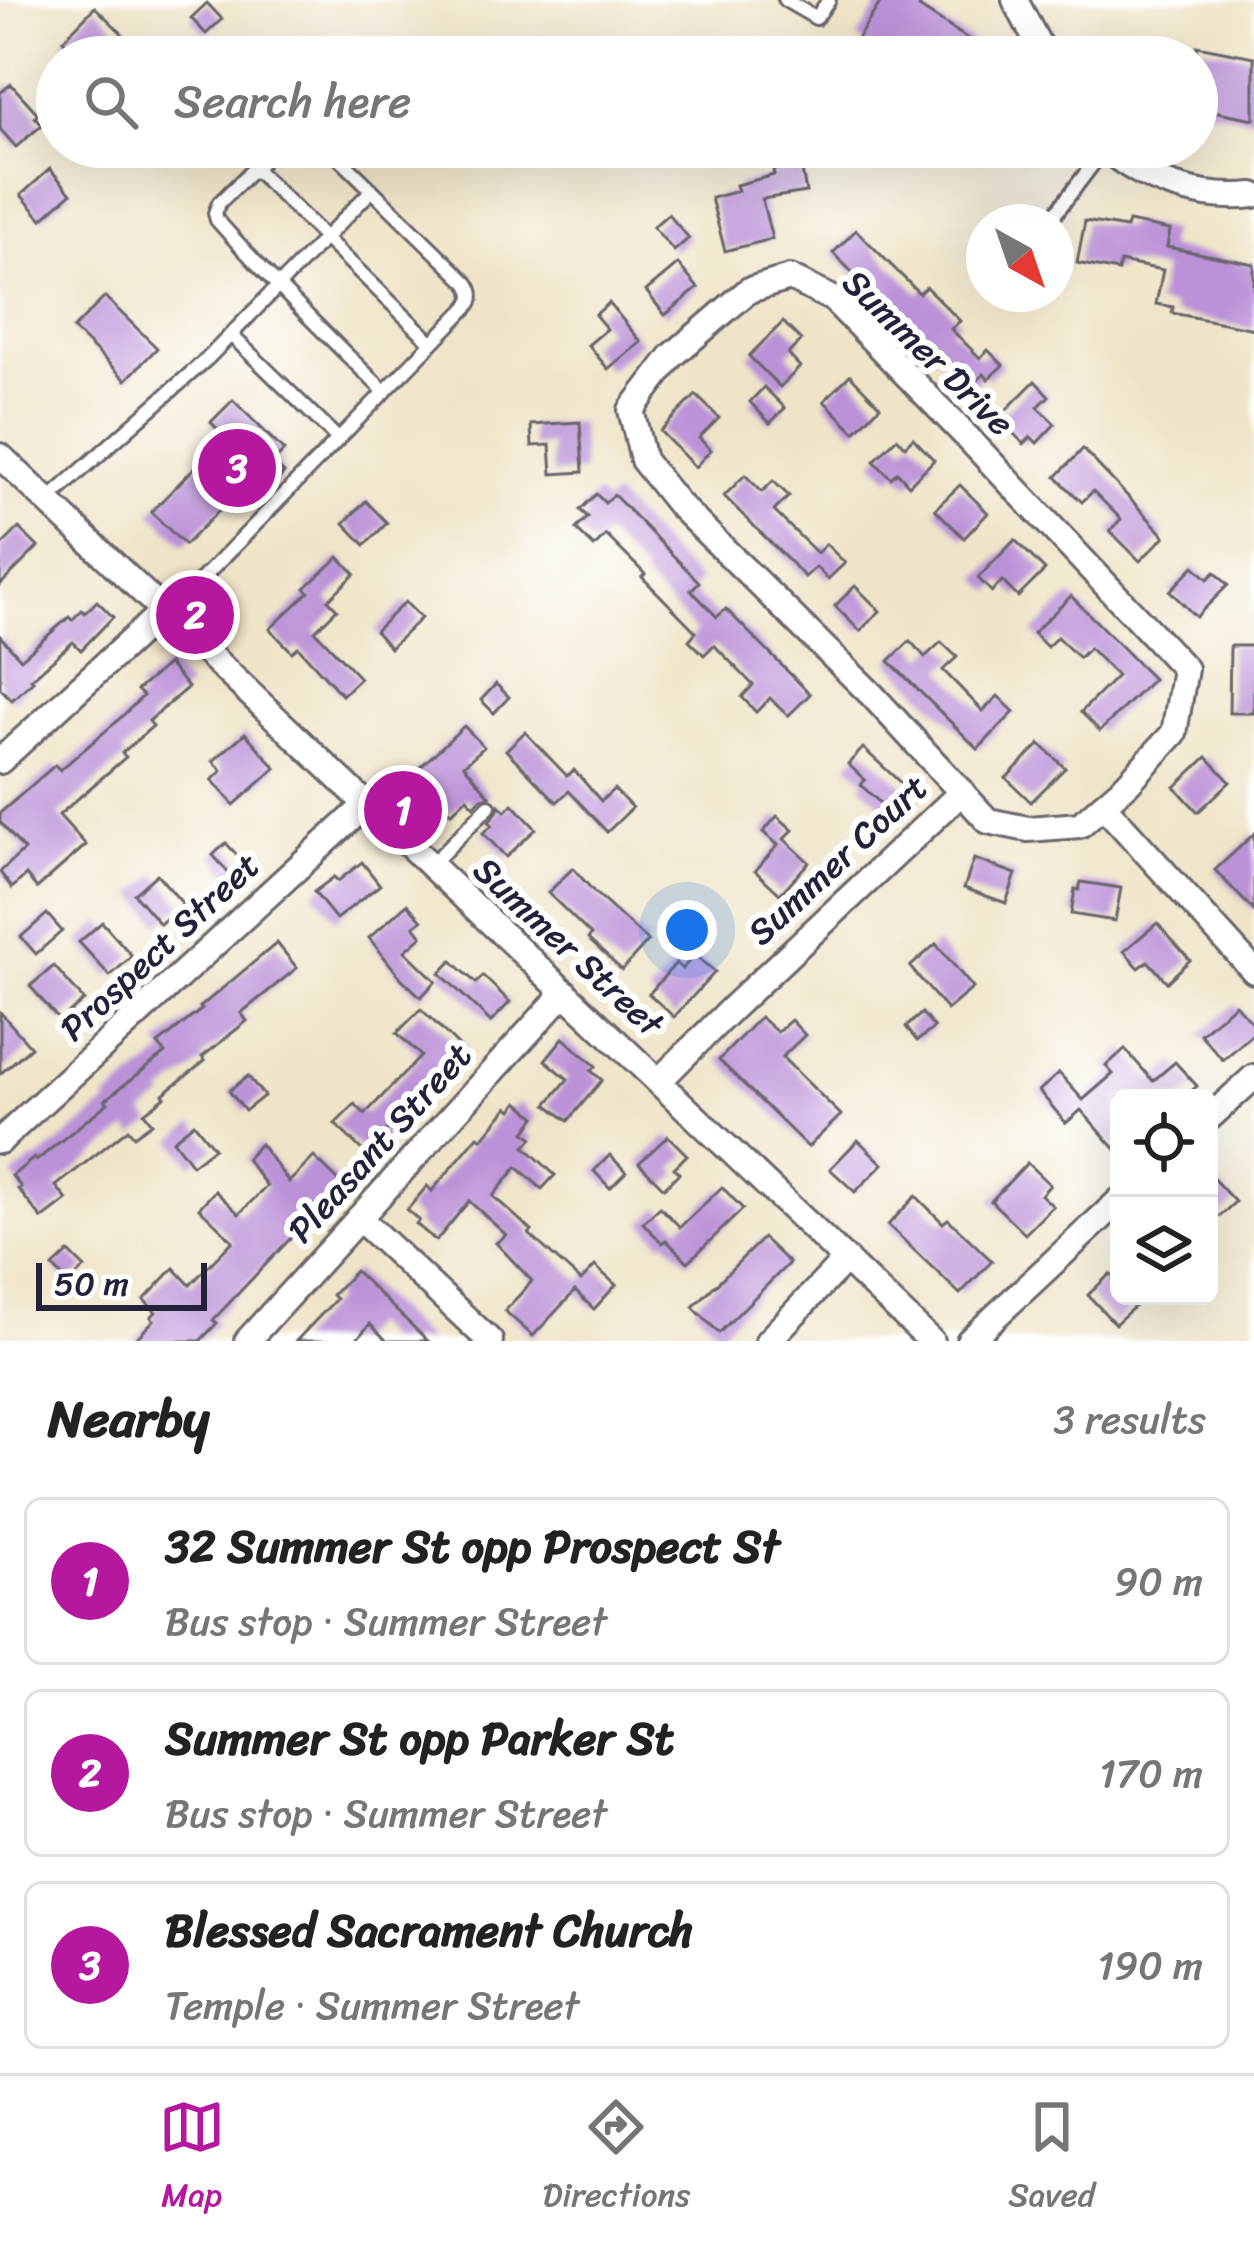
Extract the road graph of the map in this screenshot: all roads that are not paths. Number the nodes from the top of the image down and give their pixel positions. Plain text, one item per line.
1 (785, 0) edge
2 (829, 0) edge
3 (1016, 0) edge
4 (1034, 36) edge
5 (254, 168) joint
6 (349, 168) edge
7 (1089, 168) edge
8 (1133, 168) edge
9 (372, 190) junction
10 (1254, 195) edge
11 (1062, 204) edge
12 (326, 238) junction
13 (277, 288) junction
14 (231, 335) junction
15 (432, 343) junction
16 (385, 392) junction
17 (338, 440) junction
18 (0, 456) edge
19 (47, 501) junction
20 (165, 613) junction
21 (0, 761) edge
22 (962, 792) junction
23 (367, 804) junction
24 (1103, 805) junction
25 (490, 806) dead end
26 (431, 865) junction
27 (1254, 971) edge
28 (566, 992) junction
29 (1254, 1077) edge
30 (659, 1081) junction
31 (1218, 1110) edge
32 (0, 1141) edge
33 (1110, 1209) edge
34 (359, 1218) junction
35 (846, 1259) junction
36 (247, 1341) edge
37 (490, 1341) edge
38 (768, 1341) edge
39 (932, 1341) edge
40 (969, 1341) edge

1 - 2 lane
3 - 4 street
5 - 12 lane
5 - 13 lane
6 - 9 lane
7 - 11 lane
8 - 10 street
9 - 12 lane
9 - 15 lane
12 - 13 lane
12 - 15 lane
13 - 14 lane
13 - 16 lane
14 - 17 lane
14 - 19 lane
15 - 16 lane
16 - 17 lane
17 - 20 lane
18 - 19 street, Summer Street
19 - 20 street, Summer Street
20 - 21 street
20 - 23 street, Summer Street
22 - 24 street, Summer Drive
22 - 24 street, Summer Drive
22 - 30 street, Summer Court
23 - 26 street, Summer Street
23 - 32 street, Prospect Street
24 - 27 street
25 - 26 lane
26 - 28 street, Summer Street
28 - 30 street, Summer Street
28 - 34 street, Pleasant Street
29 - 31 street
30 - 35 street, Summer Street
33 - 40 street
34 - 36 street, Pleasant Street
34 - 37 street
35 - 38 street
35 - 39 street, Summer Street

